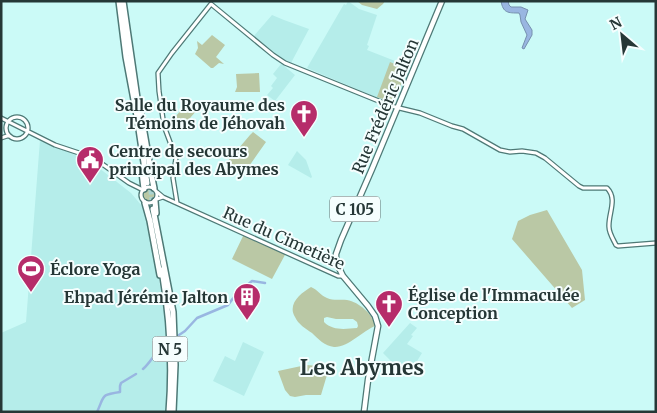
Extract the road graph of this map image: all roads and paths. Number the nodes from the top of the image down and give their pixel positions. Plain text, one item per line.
1 (119, 1) edge
2 (124, 1) edge
3 (442, 1) edge
4 (134, 93) junction
5 (398, 107) junction
6 (1, 118) edge
7 (8, 122) junction
8 (7, 131) junction
9 (27, 131) junction
10 (10, 136) junction
11 (1, 137) edge
12 (148, 183) tunnel mouth
13 (143, 190) junction
14 (155, 190) junction
15 (163, 197) junction
16 (156, 200) junction
17 (145, 203) junction
18 (177, 203) junction
19 (152, 210) tunnel mouth
20 (656, 243) edge
21 (343, 276) junction
22 (166, 287) junction
23 (172, 412) edge
24 (364, 412) edge

1 - 4 highway
2 - 4 highway
3 - 5 main road, Rue Frédéric Jalton / C 105
4 - 12 highway
4 - 13 highway
4 - 14 highway
5 - 18 street
5 - 20 street
5 - 21 main road, Rue Frédéric Jalton / C 105
6 - 7 street
7 - 8 street
7 - 9 street
7 - 9 street
8 - 10 street
8 - 11 street
9 - 10 street
9 - 13 street
10 - 11 street
13 - 14 street
13 - 17 street
14 - 15 street, Rue du Cimetière
14 - 16 street
15 - 16 street
15 - 18 street, Rue du Cimetière
16 - 17 street
16 - 22 highway
17 - 22 highway
18 - 21 street, Rue du Cimetière
19 - 22 highway, N 5
21 - 24 main road, Rue du Cimetière
22 - 23 highway, N 5
22 - 23 highway, N 5

